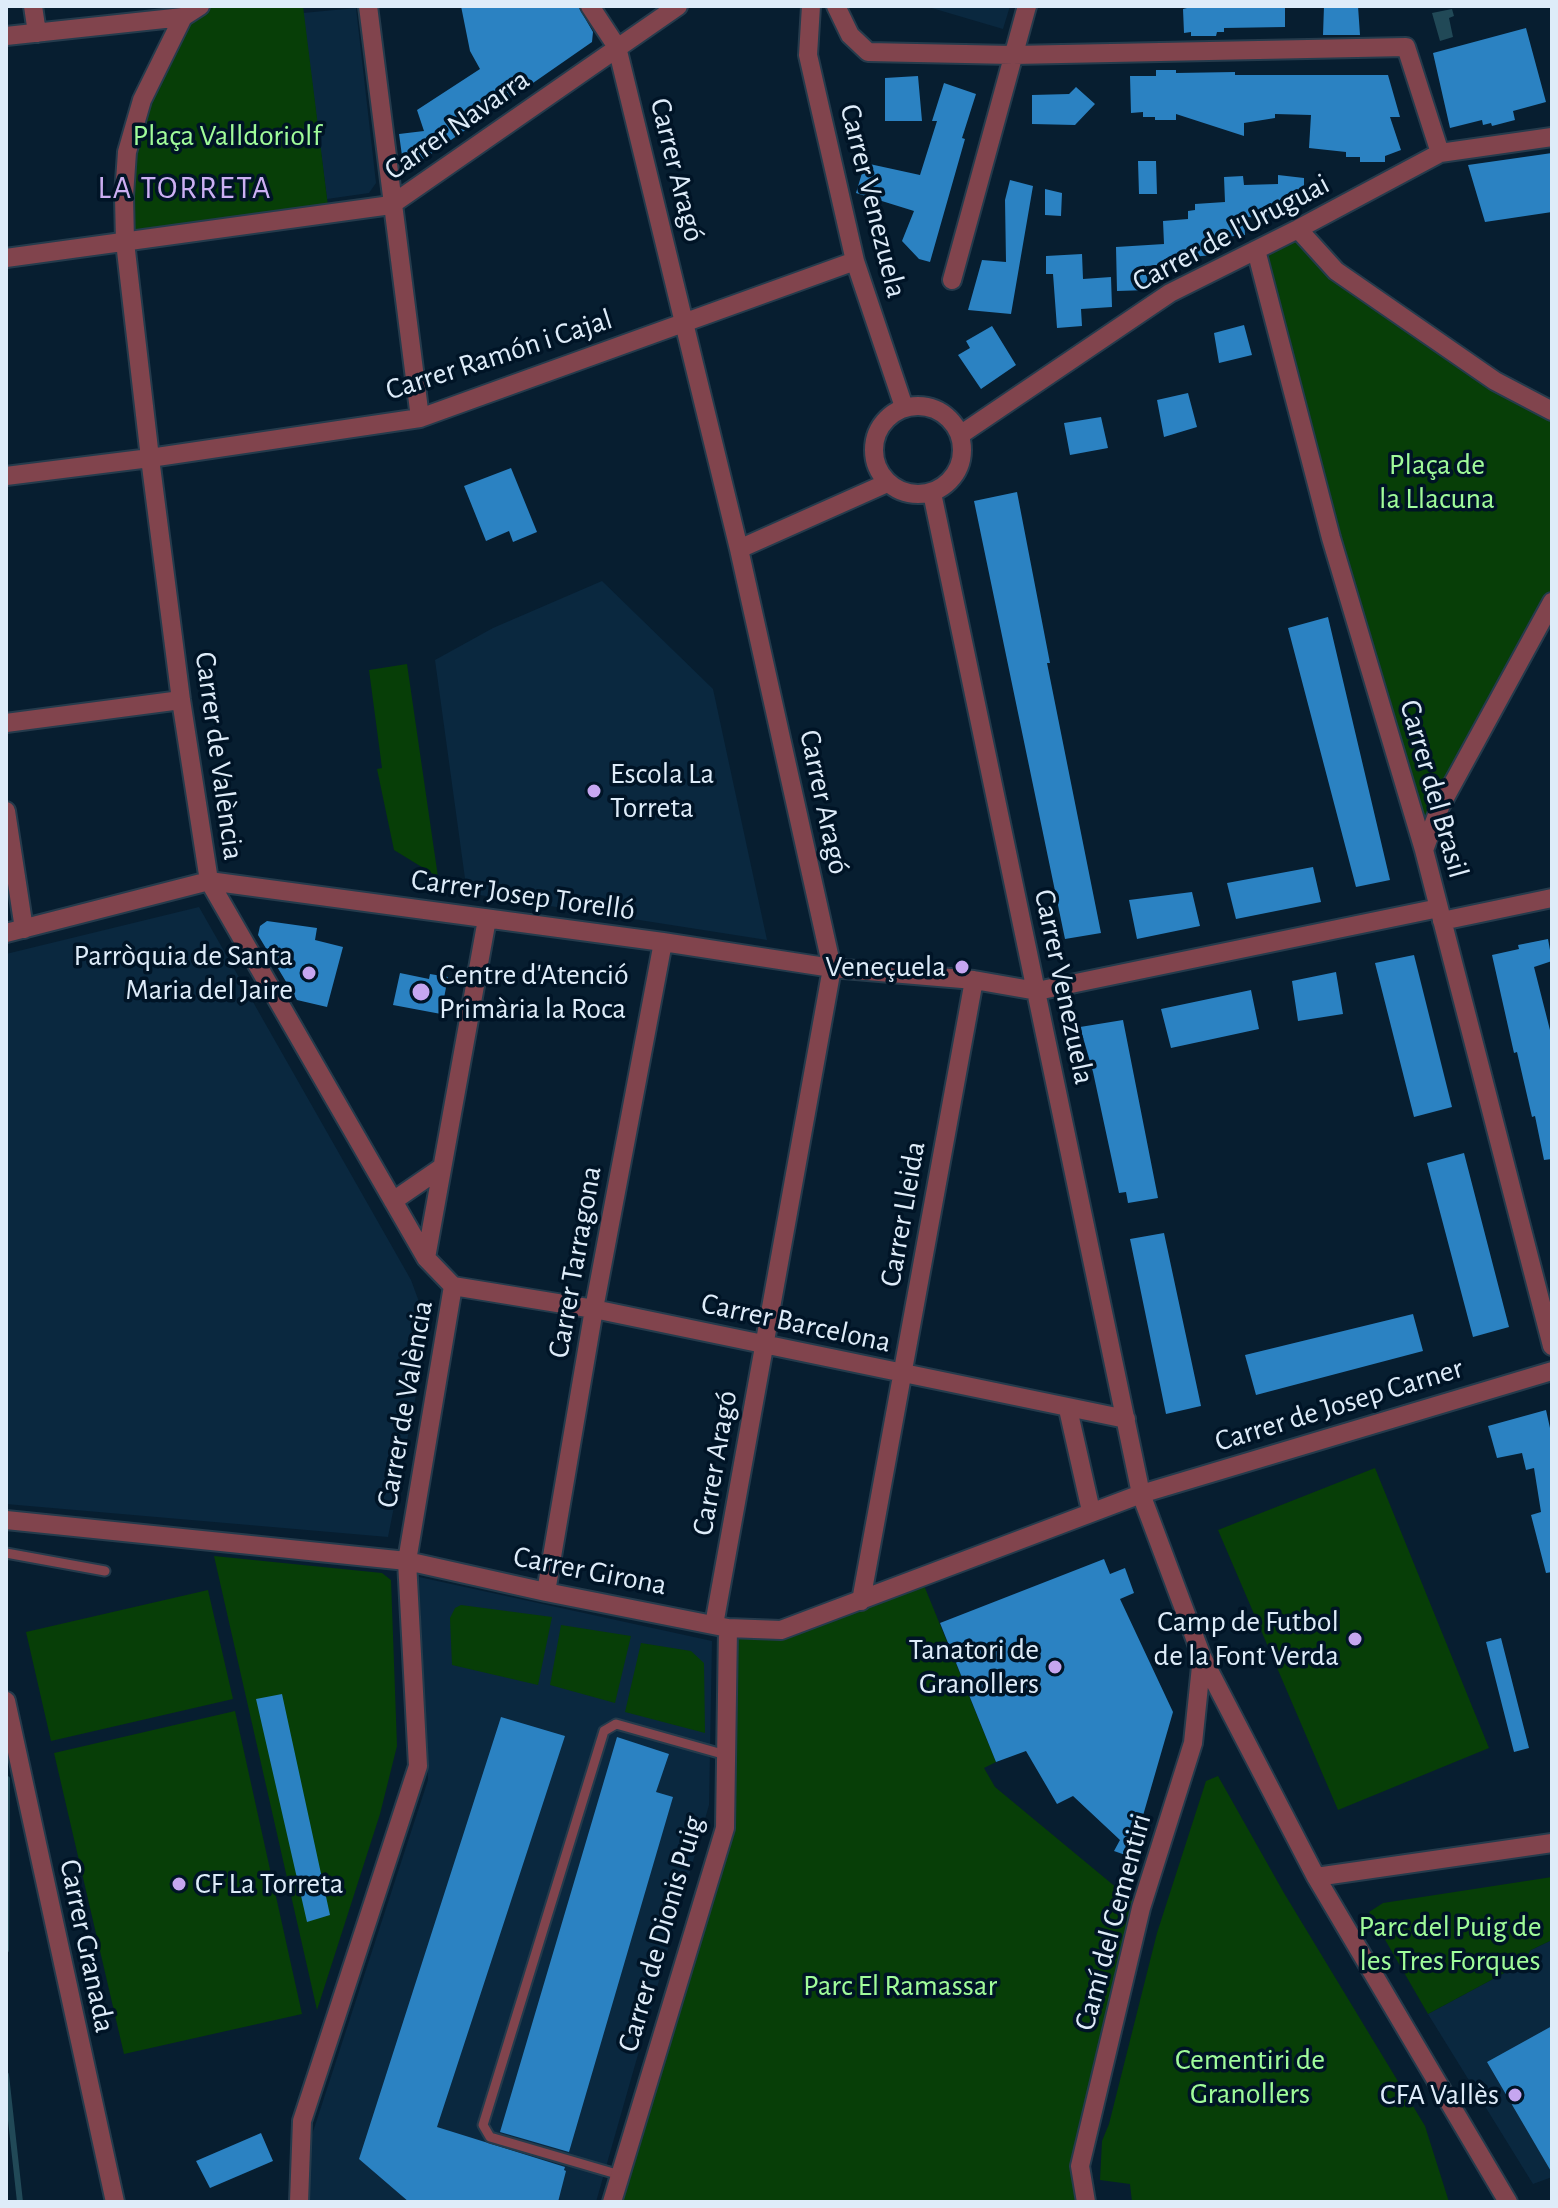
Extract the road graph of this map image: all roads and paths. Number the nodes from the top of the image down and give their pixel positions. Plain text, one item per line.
1 (33, 6) edge
2 (200, 6) edge
3 (368, 6) edge
4 (590, 6) edge
5 (678, 6) edge
6 (811, 6) edge
7 (836, 6) edge
8 (1027, 6) edge
9 (183, 17) junction
10 (37, 33) junction
11 (6, 36) edge
12 (617, 47) junction
13 (1013, 55) junction
14 (1552, 137) edge
15 (1440, 153) junction
16 (391, 205) junction
17 (1298, 229) junction
18 (125, 242) junction
19 (1256, 250) junction
20 (6, 258) edge
21 (855, 261) junction
22 (952, 280) dead end
23 (686, 321) junction
24 (904, 407) junction
25 (1552, 411) edge
26 (420, 418) junction
27 (960, 435) junction
28 (150, 458) junction
29 (6, 476) edge
30 (887, 483) junction
31 (932, 493) junction
32 (739, 549) junction
33 (1552, 602) edge
34 (181, 700) junction
35 (6, 723) edge
36 (6, 811) edge
37 (1424, 850) junction
38 (209, 881) junction
39 (1552, 898) edge
40 (1441, 914) junction
41 (487, 919) junction
42 (15, 931) edge
43 (663, 942) junction
44 (832, 968) junction
45 (974, 980) junction
46 (1037, 991) junction
47 (441, 1168) junction
48 (393, 1201) junction
49 (426, 1258) junction
50 (453, 1286) junction
51 (594, 1309) junction
52 (766, 1344) junction
53 (1552, 1346) edge
54 (1552, 1371) edge
55 (902, 1374) junction
56 (1068, 1409) junction
57 (1126, 1419) junction
58 (1141, 1494) junction
59 (1091, 1511) junction
60 (6, 1520) edge
61 (6, 1553) edge
62 (407, 1561) junction
63 (105, 1571) dead end
64 (546, 1592) junction
65 (861, 1601) junction
66 (721, 1626) junction
67 (1202, 1657) junction
68 (6, 1701) edge
69 (726, 1755) junction
70 (1552, 1843) edge
71 (1316, 1877) junction
72 (620, 2175) junction
73 (115, 2202) edge
74 (299, 2202) edge
75 (612, 2202) edge
76 (1086, 2202) edge
77 (1508, 2202) edge

1 - 10 street
2 - 9 street
3 - 16 street
4 - 12 street, Carrer Aragó
5 - 12 street, Carrer Navarra
6 - 21 street, Carrer Venezuela
7 - 13 street
8 - 13 street
9 - 10 street
9 - 18 street, Carrer de València
10 - 11 street
12 - 16 street, Carrer Navarra
12 - 23 street, Carrer Aragó
13 - 15 street
13 - 22 street
14 - 15 street, Carrer de l'Uruguai
15 - 17 street, Carrer de l'Uruguai
16 - 18 street, Carrer Navarra
16 - 26 street
17 - 19 street, Carrer de l'Uruguai
17 - 25 street
18 - 20 street, Carrer Navarra
18 - 28 street, Carrer de València
19 - 27 street, Carrer de l'Uruguai
19 - 37 street, Carrer del Brasil
21 - 23 street, Carrer Ramón i Cajal
21 - 24 street, Carrer Venezuela
23 - 26 street, Carrer Ramón i Cajal
23 - 32 street, Carrer Aragó
24 - 27 street
24 - 30 street
26 - 28 street, Carrer Ramón i Cajal
27 - 31 street
28 - 29 street, Carrer Ramón i Cajal
28 - 34 street, Carrer de València
30 - 31 street
30 - 32 street
31 - 46 street, Carrer Venezuela
32 - 44 street, Carrer Aragó
33 - 37 street
34 - 35 street
34 - 38 street, Carrer de València
36 - 42 street
37 - 40 street, Carrer del Brasil
38 - 41 street, Carrer Josep Torelló
38 - 42 street, Carrer Josep Torelló
38 - 48 street, Carrer de València
39 - 40 street
40 - 46 street
40 - 53 street, Carrer del Brasil
41 - 43 street, Carrer Josep Torelló
41 - 47 street
43 - 44 street, Carrer Josep Torelló
43 - 51 street, Carrer Tarragona
44 - 45 street, Carrer Josep Torelló
44 - 52 street, Carrer Aragó
45 - 46 street, Carrer Josep Torelló
45 - 55 street, Carrer Lleida
46 - 57 street, Carrer Venezuela
47 - 48 street
47 - 49 street
48 - 49 street, Carrer de València
49 - 50 street, Carrer de València
50 - 51 street, Carrer Barcelona
50 - 62 street, Carrer de València
51 - 52 street, Carrer Barcelona
51 - 64 street, Carrer Tarragona
52 - 55 street, Carrer Barcelona
52 - 66 street, Carrer Aragó
54 - 58 street, Carrer de Josep Carner
55 - 56 street, Carrer Barcelona
55 - 65 street, Carrer Lleida
56 - 57 street, Carrer Barcelona
56 - 59 street
57 - 58 street, Carrer Venezuela
58 - 59 street, Carrer Girona
58 - 67 street, Carrer Venezuela
59 - 65 street, Carrer Girona
60 - 62 street, Carrer Girona
61 - 63 lane
62 - 64 street, Carrer Girona
62 - 74 street, Carrer de València
64 - 66 street, Carrer Girona
65 - 66 street, Carrer Girona
66 - 69 street, Carrer de Dionis Puig
67 - 71 street, Carrer Venezuela
67 - 76 street, Camí del Cementiri
68 - 73 street, Carrer Granada
69 - 72 street, Carrer de Dionis Puig
69 - 72 lane
70 - 71 street
71 - 77 street, Carrer Venezuela
72 - 75 street, Carrer de Dionis Puig

